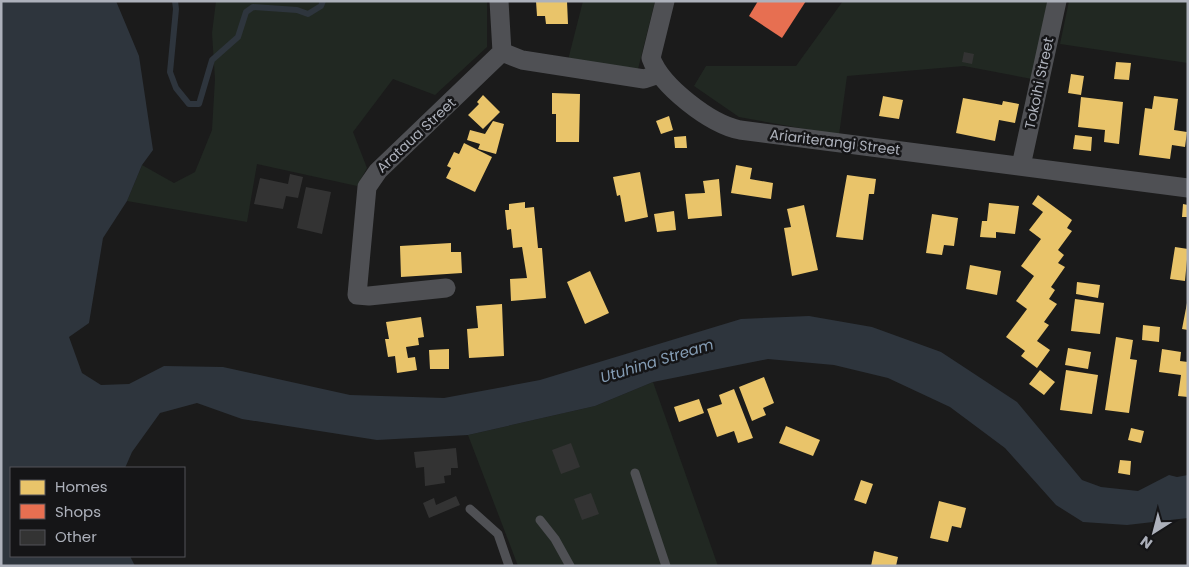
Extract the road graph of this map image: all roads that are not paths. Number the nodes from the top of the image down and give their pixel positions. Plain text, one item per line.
1 (500, 1) edge
2 (665, 1) edge
3 (1057, 1) edge
4 (502, 52) junction
5 (659, 74) junction
6 (1022, 166) junction
7 (1188, 188) edge
8 (446, 288) dead end
9 (635, 473) dead end
10 (470, 509) dead end
11 (540, 520) dead end
12 (509, 566) edge
13 (570, 566) edge
14 (666, 566) edge

1 - 4 street
2 - 5 street
3 - 6 street, Tokoihi Street
4 - 5 street
4 - 8 street, Arataua Street
5 - 6 street, Ariariterangi Street
6 - 7 street, Ariariterangi Street
9 - 14 lane
10 - 12 lane
11 - 13 lane

